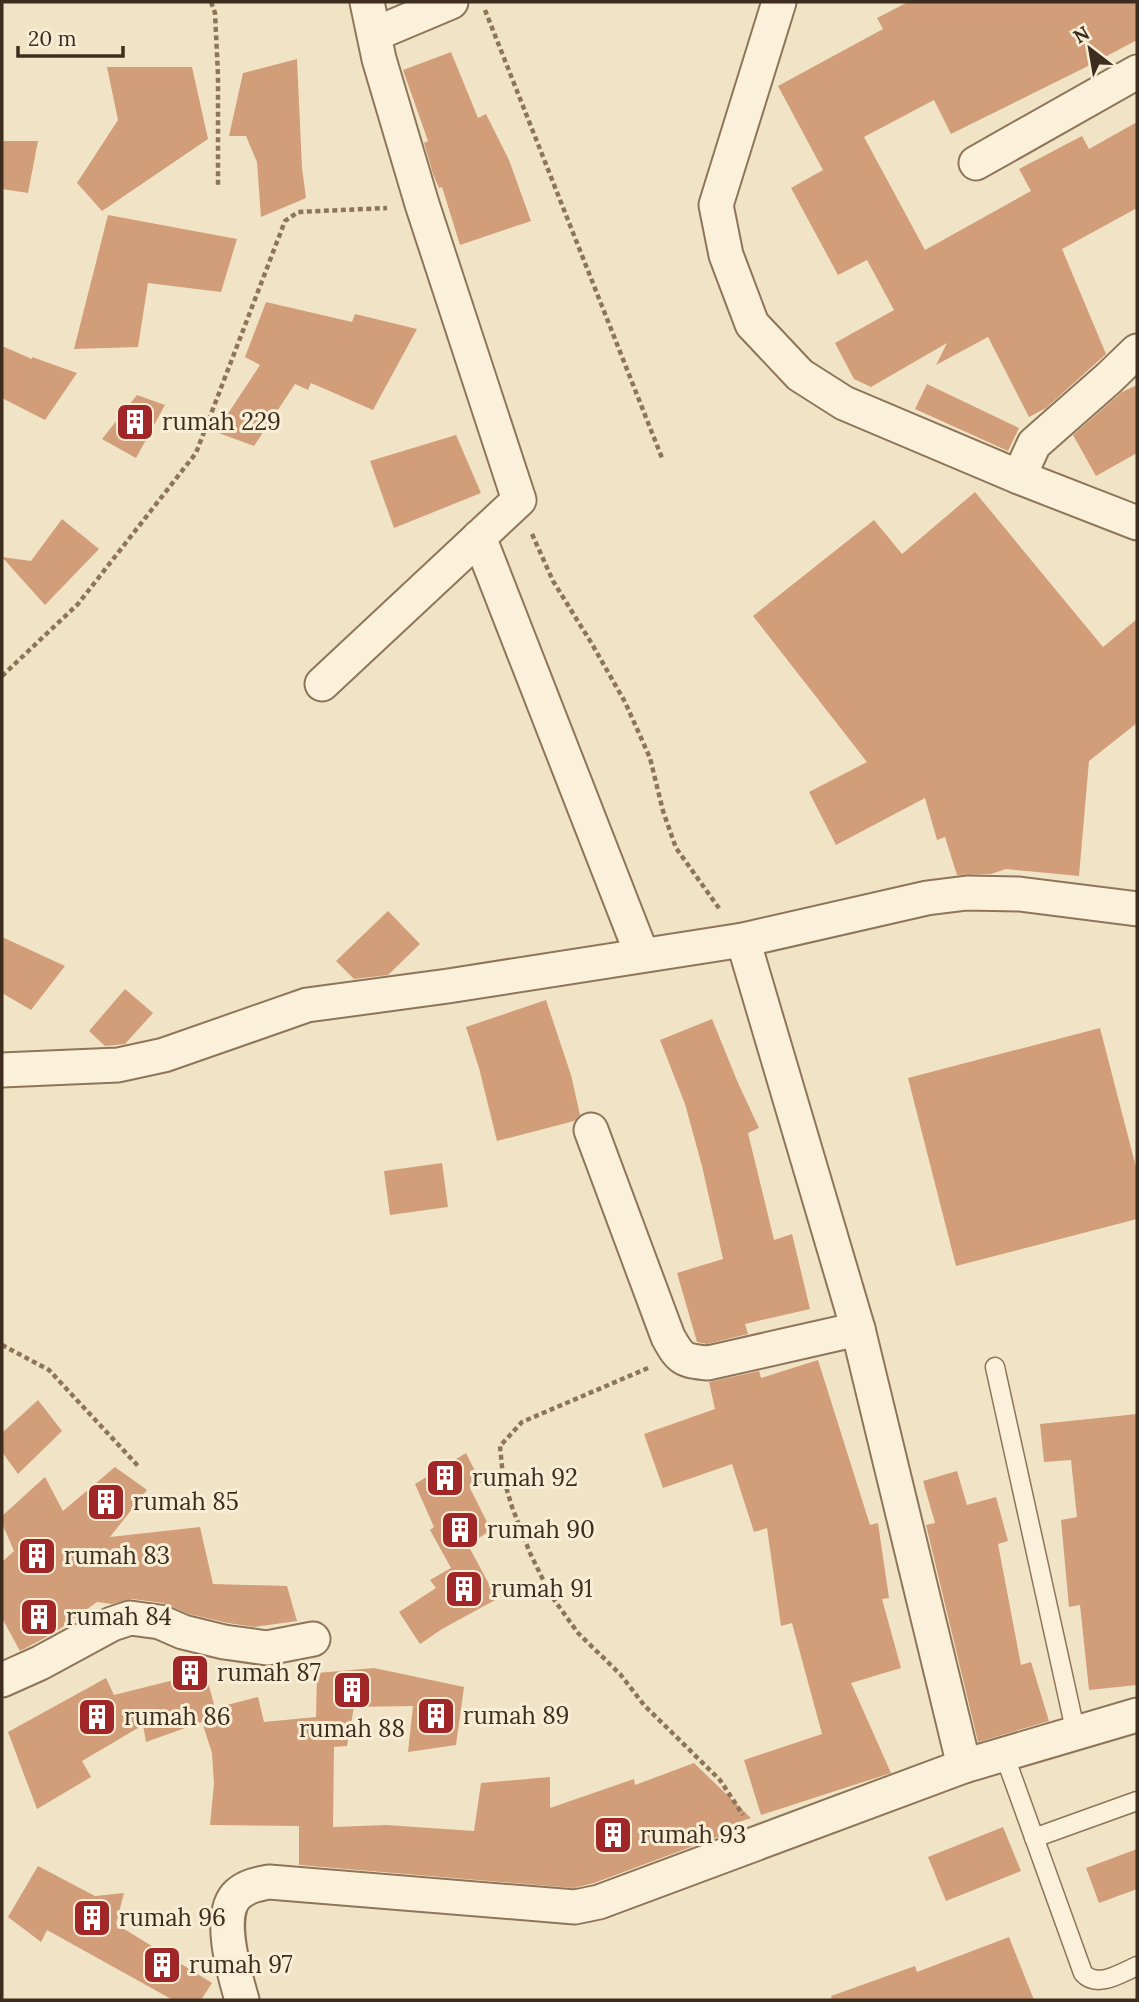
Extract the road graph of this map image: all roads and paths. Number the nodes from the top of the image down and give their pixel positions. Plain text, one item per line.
1 (211, 2) edge
2 (367, 2) edge
3 (451, 2) edge
4 (481, 2) edge
5 (779, 2) edge
6 (375, 34) junction
7 (1137, 72) edge
8 (976, 163) dead end
9 (218, 187) dead end
10 (422, 204) junction
11 (1137, 351) edge
12 (663, 458) dead end
13 (1019, 477) junction
14 (519, 500) junction
15 (1137, 523) edge
16 (479, 537) junction
17 (2, 676) edge
18 (322, 684) dead end
19 (1137, 909) edge
20 (743, 940) junction
21 (642, 955) junction
22 (2, 1070) edge
23 (591, 1130) dead end
24 (858, 1329) junction
25 (2, 1345) edge
26 (678, 1355) junction
27 (995, 1367) dead end
28 (139, 1467) dead end
29 (313, 1639) dead end
30 (2, 1679) edge
31 (1137, 1715) edge
32 (1076, 1734) junction
33 (1004, 1754) junction
34 (964, 1766) junction
35 (1137, 1801) edge
36 (1034, 1838) junction
37 (760, 1842) junction
38 (1137, 1966) edge
39 (242, 2000) edge

1 - 9 path
2 - 6 street
3 - 6 street
4 - 12 path
5 - 13 street
6 - 10 street
7 - 8 street
10 - 14 street
10 - 17 path
11 - 13 street
13 - 15 street
14 - 16 street
14 - 20 path
16 - 18 street
16 - 21 street
19 - 20 street
20 - 21 street
20 - 24 street
21 - 22 street
23 - 26 street
24 - 26 street
24 - 34 street
25 - 28 path
26 - 37 path
27 - 32 lane
29 - 30 street
31 - 32 street
32 - 33 street
33 - 34 street
33 - 36 lane
34 - 37 street
35 - 36 lane
36 - 38 lane
37 - 39 street

